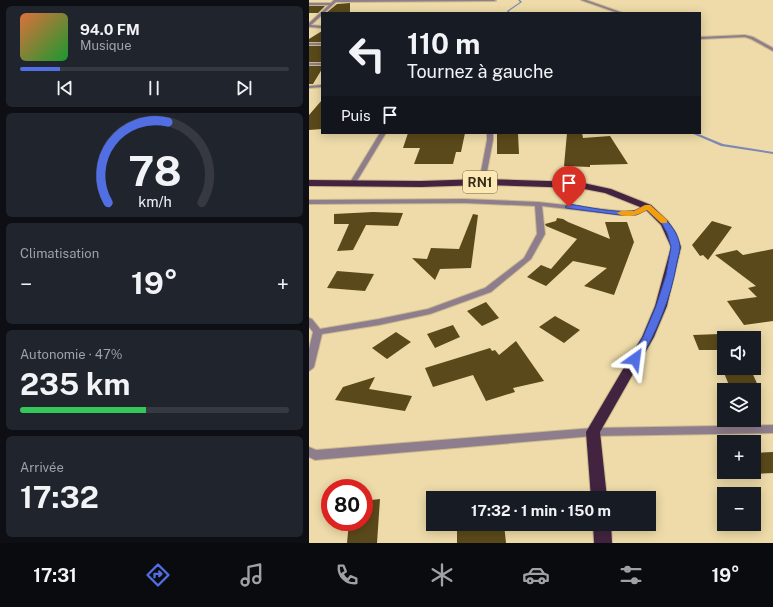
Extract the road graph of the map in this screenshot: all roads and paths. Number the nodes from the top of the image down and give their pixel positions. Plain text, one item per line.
1 (335, 0) edge
2 (583, 0) edge
3 (494, 1) dead end
4 (309, 4) edge
5 (331, 4) junction
6 (323, 12) edge
7 (618, 12) edge
8 (321, 14) edge
9 (309, 26) edge
10 (321, 27) edge
11 (701, 38) edge
12 (309, 44) edge
13 (321, 44) edge
14 (773, 50) edge
15 (309, 64) edge
16 (321, 64) edge
17 (312, 87) edge
18 (309, 92) edge
19 (382, 134) edge
20 (489, 134) edge
21 (482, 182) junction
22 (309, 184) edge
23 (352, 184) junction
24 (309, 202) edge
25 (538, 204) junction
26 (648, 207) junction
27 (309, 321) edge
28 (318, 332) junction
29 (309, 367) edge
30 (773, 429) edge
31 (593, 432) junction
32 (309, 452) edge
33 (598, 491) edge
34 (602, 531) edge
35 (603, 543) edge

1 - 3 street
1 - 5 street
2 - 7 street
4 - 5 street
5 - 6 street
8 - 9 street
9 - 10 street
11 - 14 street
12 - 13 street
15 - 16 street
17 - 18 street
19 - 23 street
20 - 21 street
21 - 23 highway, RN1
21 - 26 highway, RN1
22 - 23 highway, RN1
24 - 25 street
25 - 26 street
25 - 28 street
26 - 31 highway, RN1
27 - 28 street
28 - 29 street
30 - 31 street
31 - 32 street
31 - 33 highway
34 - 35 highway

